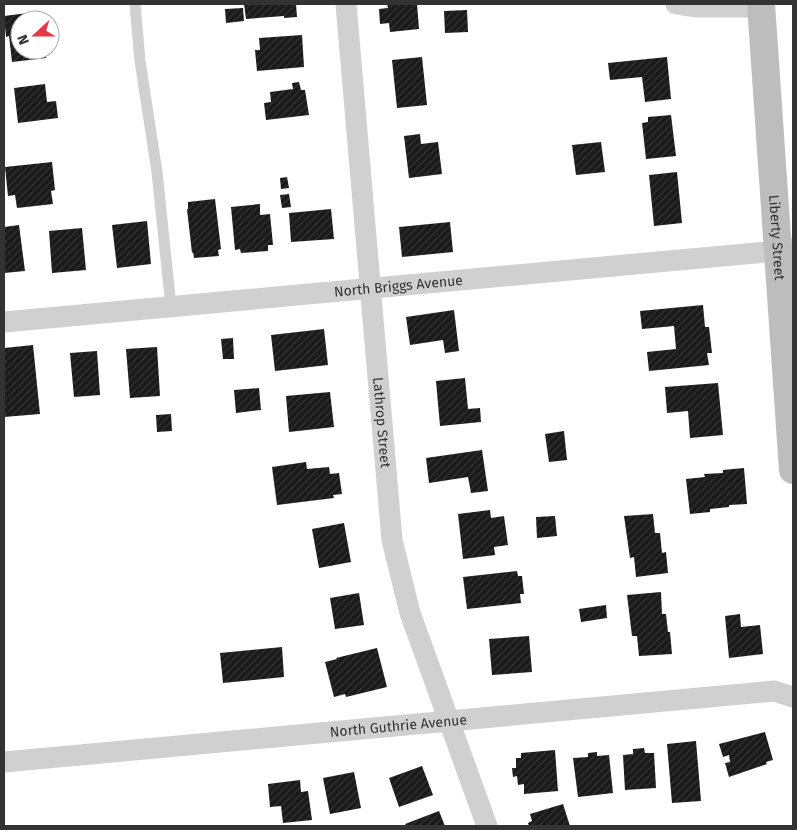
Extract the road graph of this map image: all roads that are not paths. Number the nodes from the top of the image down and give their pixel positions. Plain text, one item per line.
1 (135, 4) edge
2 (346, 4) edge
3 (676, 4) edge
4 (761, 6) edge
5 (785, 249) edge
6 (370, 289) junction
7 (171, 307) junction
8 (4, 322) edge
9 (793, 470) edge
10 (793, 696) edge
11 (449, 720) junction
12 (4, 762) edge
13 (488, 826) edge

1 - 7 lane
2 - 6 street, Lathrop Street
3 - 4 street
4 - 5 street, Liberty Street
5 - 6 street, North Briggs Avenue
5 - 9 street, Liberty Street
6 - 7 street, North Briggs Avenue
6 - 11 street, Lathrop Street
7 - 8 street, North Briggs Avenue
10 - 11 street, North Guthrie Avenue
11 - 12 street, North Guthrie Avenue
11 - 13 street, Lathrop Street

